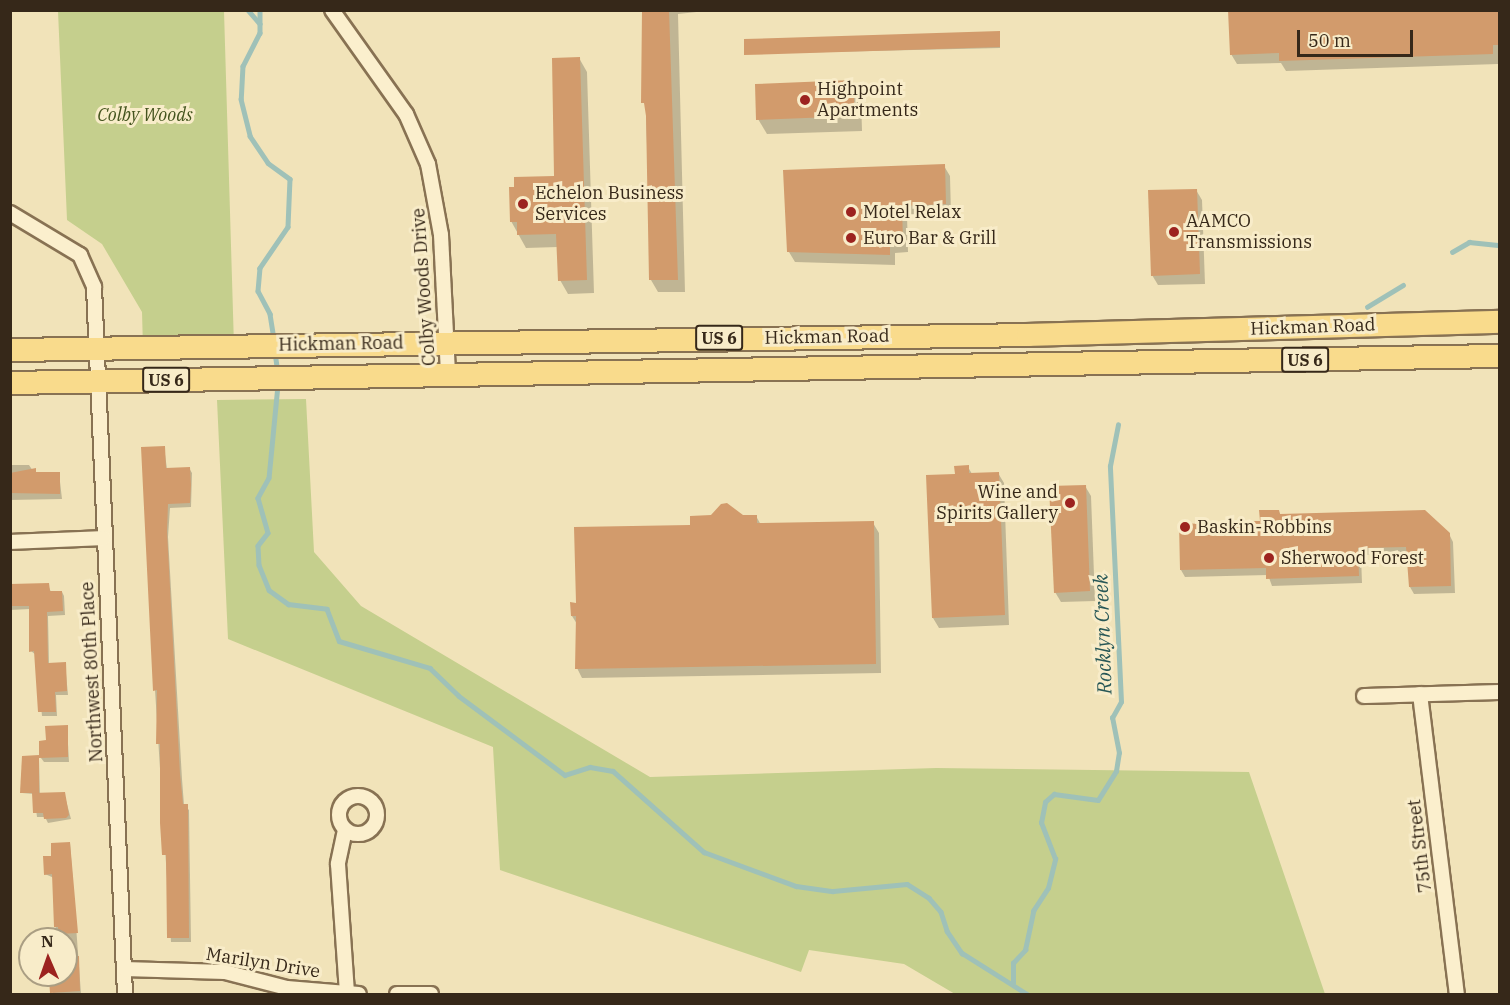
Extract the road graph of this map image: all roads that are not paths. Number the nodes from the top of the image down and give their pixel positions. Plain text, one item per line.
1 (332, 10) edge
2 (10, 213) edge
3 (1500, 322) edge
4 (446, 342) junction
5 (96, 349) junction
6 (10, 350) edge
7 (1500, 356) edge
8 (448, 375) junction
9 (97, 381) junction
10 (10, 382) edge
11 (104, 538) junction
12 (10, 542) edge
13 (1500, 692) edge
14 (1420, 694) junction
15 (1364, 696) dead end
16 (345, 830) dead end
17 (124, 969) junction
18 (126, 994) edge
19 (351, 994) edge
20 (397, 994) edge
21 (431, 994) edge
22 (1456, 994) edge

1 - 4 street, Colby Woods Drive
2 - 5 street, Northwest 80th Place
3 - 4 main road, Hickman Road / US 6
4 - 5 main road, Hickman Road / US 6
4 - 8 street, Colby Woods Drive
5 - 6 main road, Hickman Road / US 6
5 - 9 street, Northwest 80th Place
7 - 8 main road, Hickman Road / US 6
8 - 9 main road, Hickman Road / US 6
9 - 10 main road, Hickman Road / US 6
9 - 11 street, Northwest 80th Place
11 - 12 street
11 - 17 street, Northwest 80th Place
13 - 14 street
14 - 15 street
14 - 22 street, 75th Street
16 - 19 street
17 - 18 street, Northwest 80th Place
17 - 19 street, Marilyn Drive
20 - 21 street

